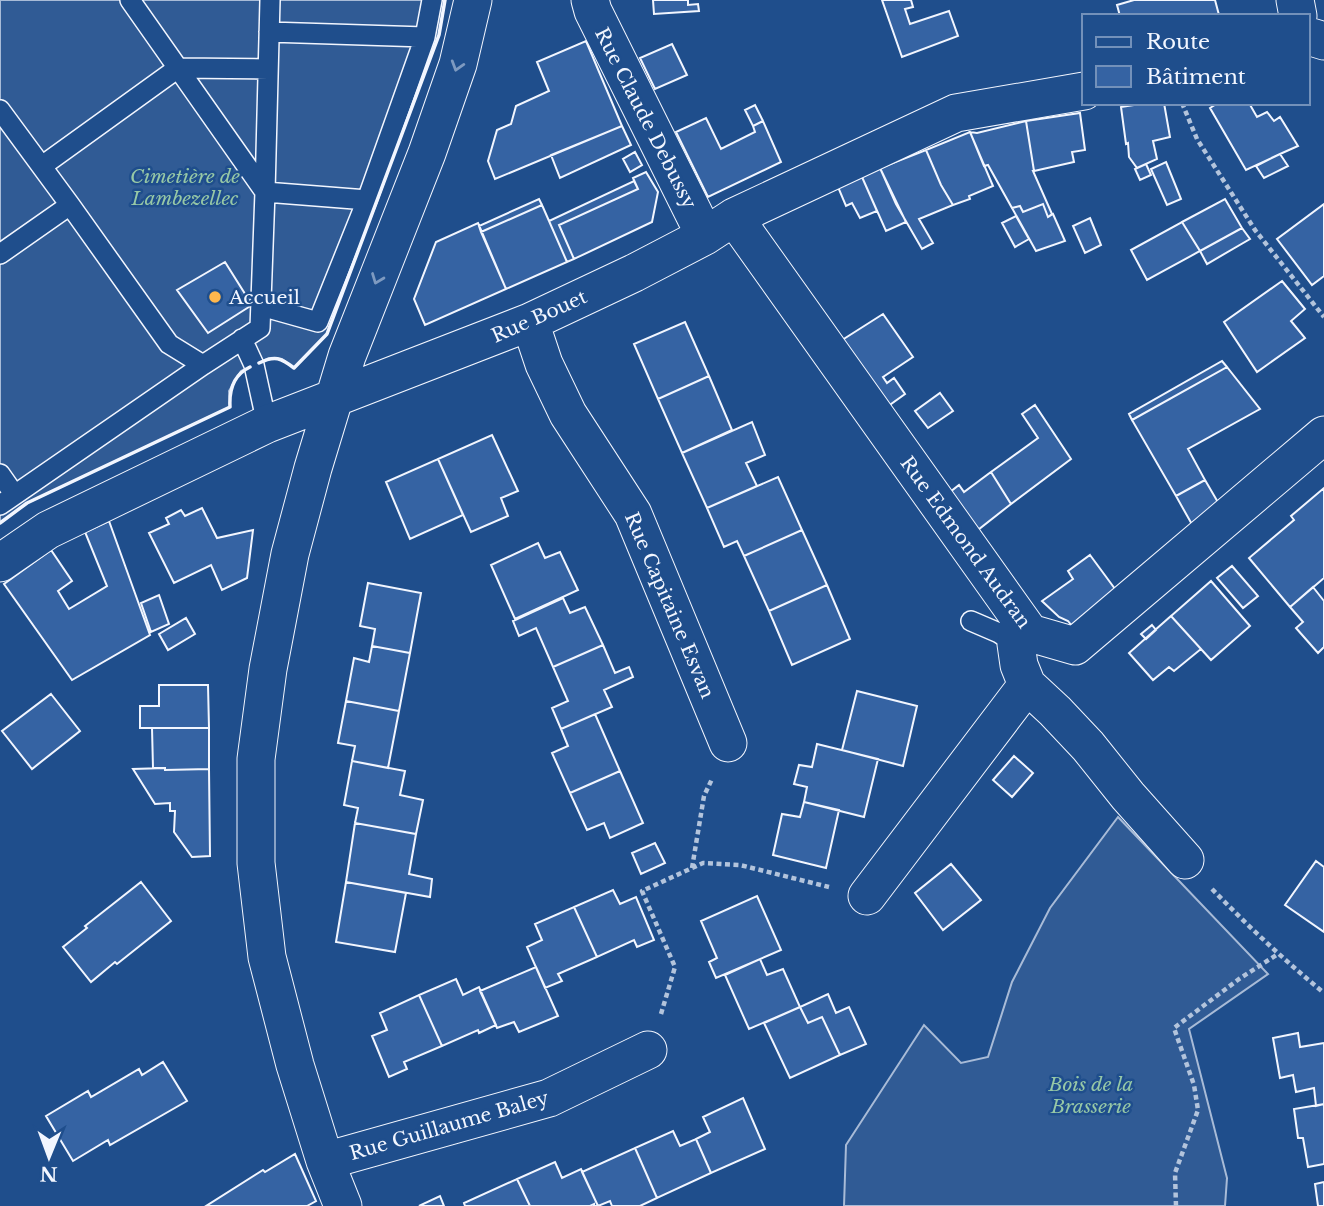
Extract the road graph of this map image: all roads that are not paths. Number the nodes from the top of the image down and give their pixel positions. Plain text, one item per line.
1 (130, 0) edge
2 (270, 0) edge
3 (432, 0) edge
4 (473, 0) edge
5 (590, 0) edge
6 (269, 32) junction
7 (425, 37) junction
8 (178, 68) junction
9 (268, 69) junction
10 (1082, 91) edge
11 (0, 110) edge
12 (42, 166) junction
13 (265, 192) junction
14 (367, 200) junction
15 (70, 205) junction
16 (720, 226) junction
17 (0, 254) edge
18 (261, 306) junction
19 (530, 322) junction
20 (242, 340) junction
21 (203, 365) junction
22 (333, 399) junction
23 (267, 424) junction
24 (1324, 435) edge
25 (0, 474) edge
26 (7, 499) edge
27 (0, 563) edge
28 (971, 621) dead end
29 (1018, 631) junction
30 (1027, 685) junction
31 (728, 743) road end
32 (1185, 860) road end
33 (867, 896) road end
34 (648, 1050) road end
35 (325, 1161) junction
36 (343, 1206) edge

1 - 8 lane
2 - 6 lane
3 - 7 lane
4 -> 22 street
5 - 16 street, Rue Claude Debussy
6 - 7 lane
6 - 9 lane
7 - 14 lane
8 - 9 lane
8 - 12 lane
8 - 13 lane
9 - 13 lane
10 - 16 street, Rue Bouet
11 - 12 lane
12 - 15 lane
13 - 14 lane
13 - 18 lane
14 - 18 lane
15 - 17 lane
15 - 21 lane
16 - 19 street, Rue Bouet
16 - 29 street, Rue Edmond Audran
18 - 20 lane
19 - 22 street, Rue Bouet
19 - 31 street, Rue Capitaine Esvan
20 - 21 lane
20 - 23 lane
21 - 26 lane
22 - 23 street, Rue Bouet
22 - 35 street
23 - 27 street, Rue Bouet
24 - 29 street, Rue Edmond Audran
25 - 26 lane
28 - 29 lane
29 - 30 street
30 - 32 street
30 - 33 street
34 - 35 street, Rue Guillaume Baley
35 - 36 street

